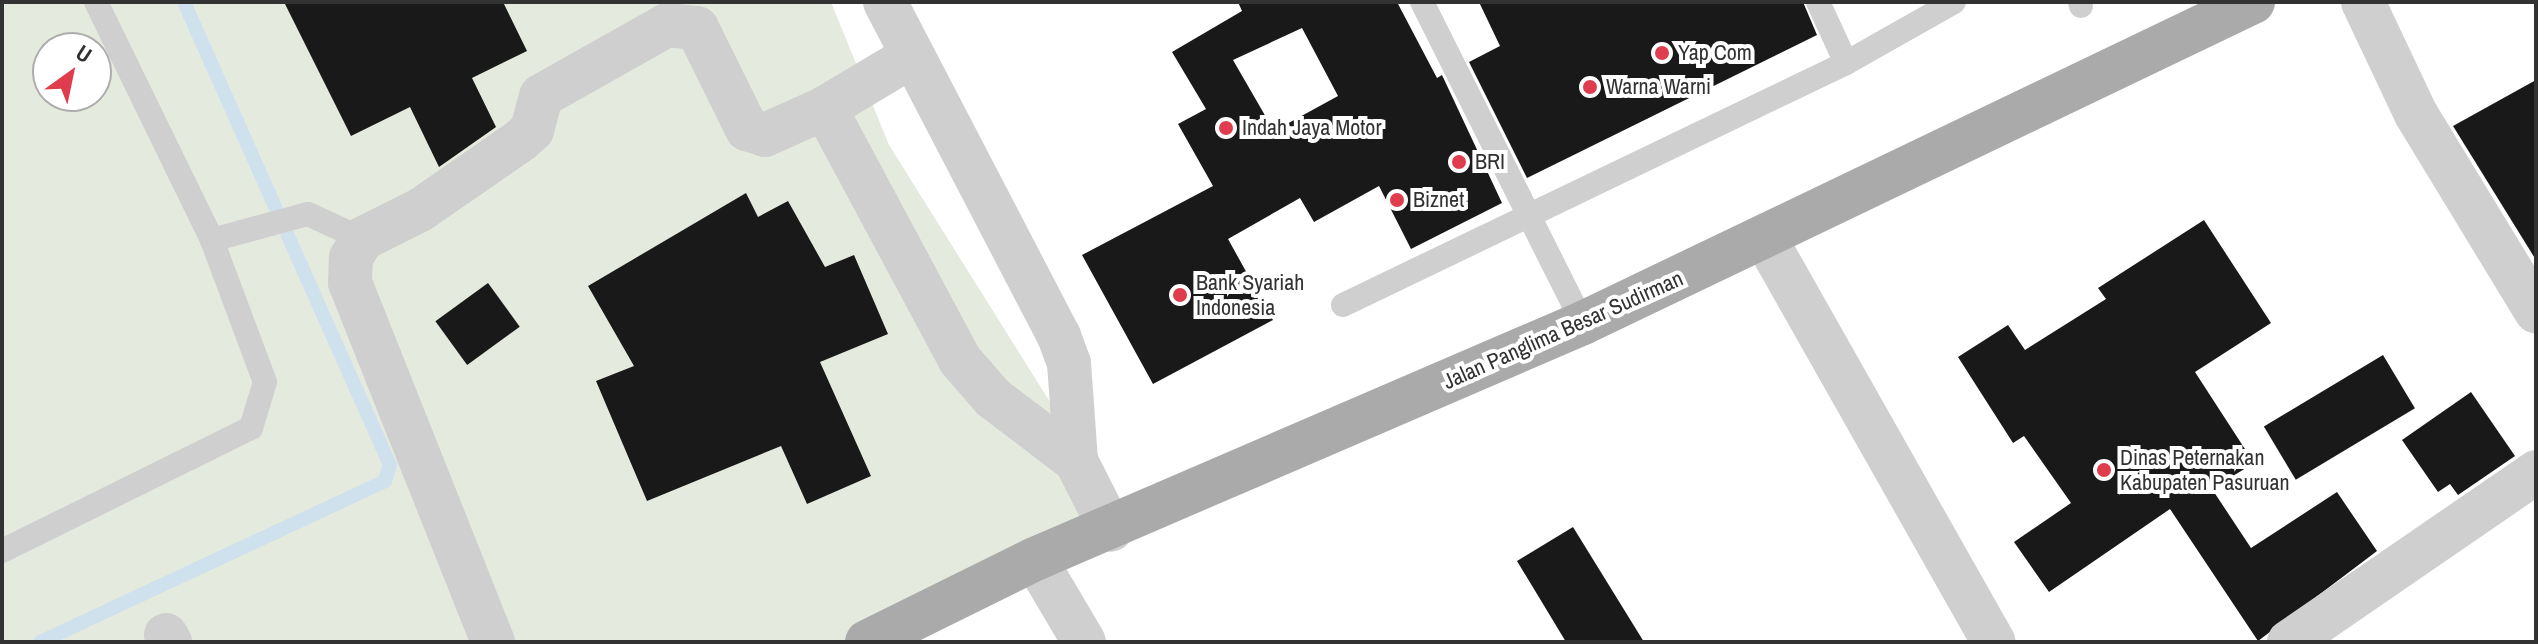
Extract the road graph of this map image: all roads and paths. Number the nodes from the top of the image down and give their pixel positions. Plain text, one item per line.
1 (96, 2) edge
2 (885, 2) edge
3 (1422, 2) edge
4 (1818, 2) edge
5 (1954, 2) edge
6 (2253, 2) edge
7 (2363, 2) edge
8 (912, 56) junction
9 (1846, 63) junction
10 (825, 108) junction
11 (1531, 218) junction
12 (1765, 238) junction
13 (362, 239) junction
14 (212, 240) junction
15 (1343, 305) dead end
16 (2536, 311) edge
17 (1583, 323) junction
18 (1076, 461) junction
19 (2536, 472) edge
20 (1111, 530) junction
21 (2, 551) edge
22 (1035, 559) junction
23 (493, 642) edge
24 (867, 642) edge
25 (1084, 642) edge
26 (1994, 642) edge
27 (2289, 642) edge

1 - 14 lane
2 - 8 street
3 - 11 lane
4 - 9 lane
5 - 9 lane
6 - 12 main road, Jalan Panglima Besar Sudirman
7 - 16 street
8 - 10 street
8 - 18 street
9 - 11 lane
10 - 13 street
10 - 18 street
11 - 15 lane
11 - 17 lane
12 - 17 main road, Jalan Panglima Besar Sudirman
12 - 26 street
13 - 14 lane
13 - 23 street
14 - 21 lane
17 - 20 main road, Jalan Panglima Besar Sudirman
18 - 20 street
19 - 27 street
20 - 22 main road, Jalan Panglima Besar Sudirman
22 - 24 main road, Jalan Panglima Besar Sudirman
22 - 25 street

